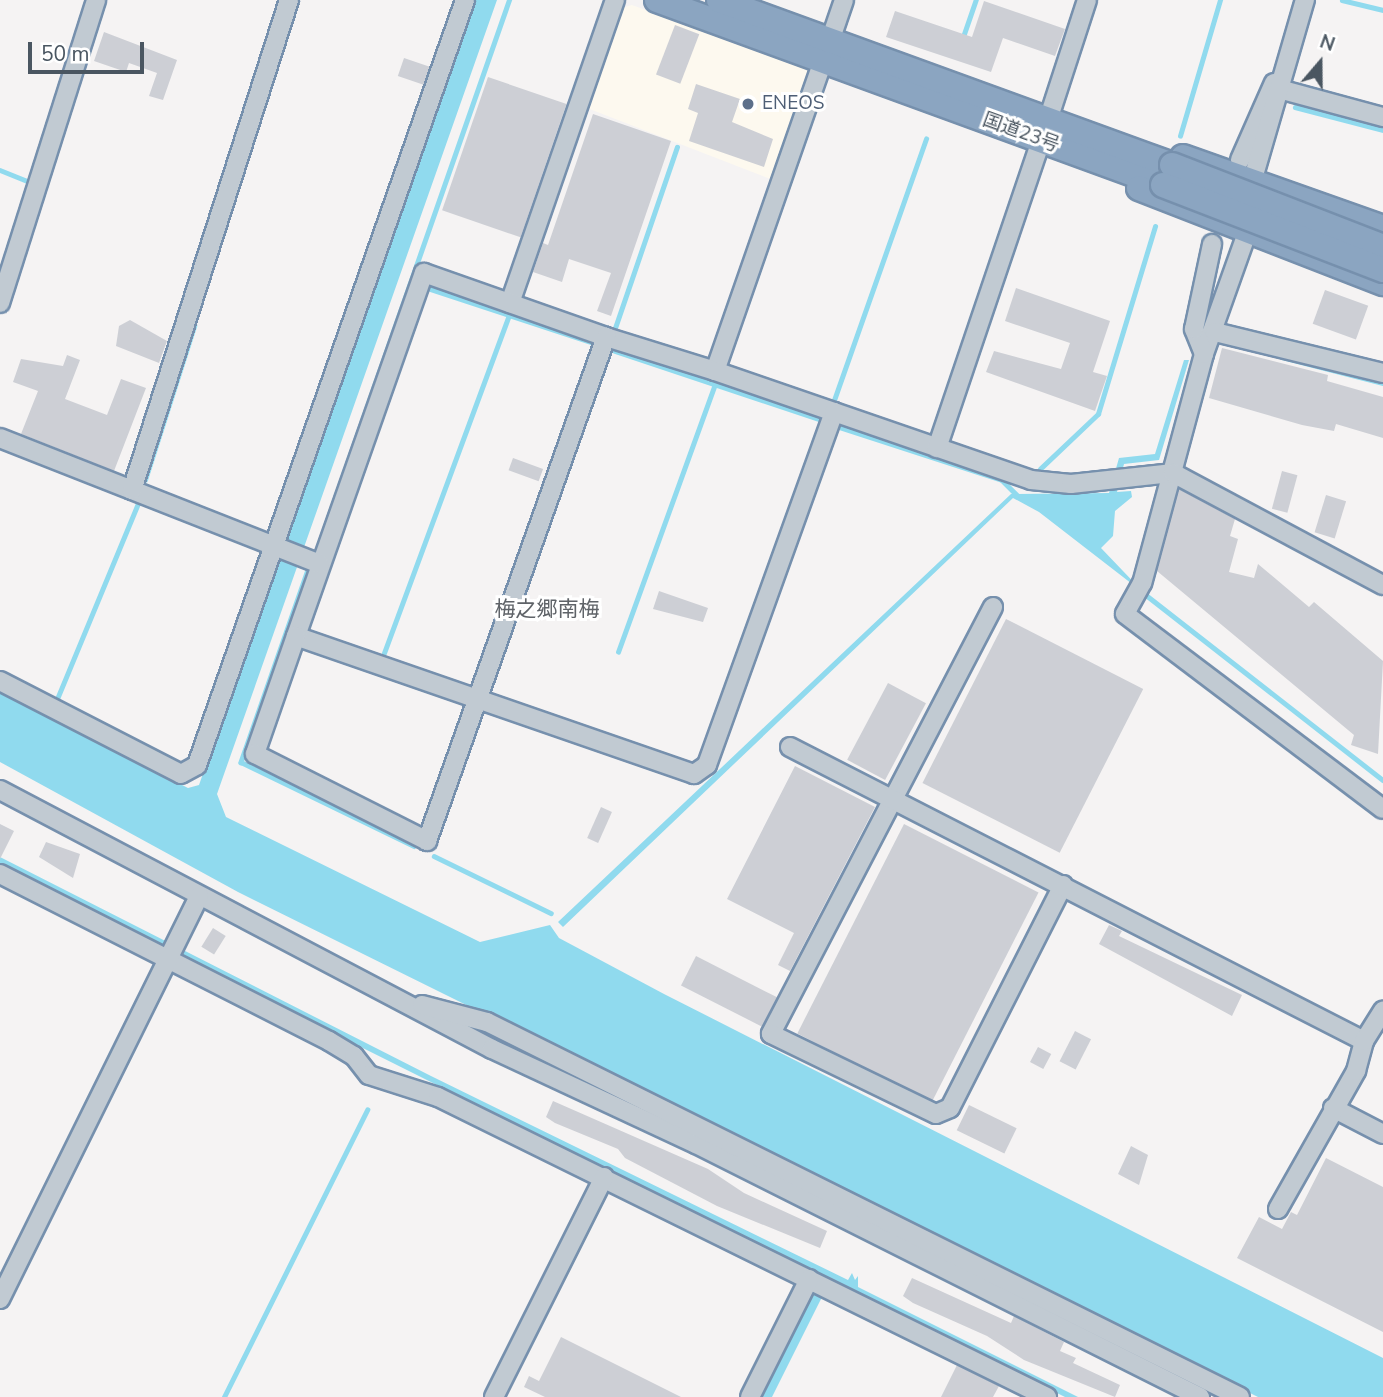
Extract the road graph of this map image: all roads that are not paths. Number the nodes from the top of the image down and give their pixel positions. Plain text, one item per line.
1 (96, 0) edge
2 (289, 0) edge
3 (465, 0) edge
4 (615, 0) edge
5 (657, 0) edge
6 (719, 0) edge
7 (845, 0) edge
8 (1087, 0) edge
9 (1305, 0) edge
10 (827, 49) junction
11 (1285, 69) junction
12 (1279, 89) junction
13 (1383, 117) edge
14 (1044, 130) junction
15 (1240, 160) dead end
16 (1167, 175) junction
17 (1252, 182) junction
18 (1383, 228) edge
19 (1247, 233) junction
20 (1212, 244) dead end
21 (1383, 247) edge
22 (1383, 270) edge
23 (1383, 284) edge
24 (0, 303) edge
25 (510, 303) junction
26 (1215, 332) junction
27 (606, 337) junction
28 (1204, 354) junction
29 (715, 371) junction
30 (1383, 373) edge
31 (834, 412) junction
32 (0, 438) edge
33 (937, 448) junction
34 (1172, 473) junction
35 (132, 490) junction
36 (275, 547) junction
37 (313, 561) junction
38 (1383, 585) edge
39 (993, 607) dead end
40 (296, 636) junction
41 (0, 681) edge
42 (481, 698) junction
43 (790, 747) dead end
44 (0, 790) edge
45 (893, 799) junction
46 (1383, 809) edge
47 (0, 874) edge
48 (1063, 885) junction
49 (199, 897) junction
50 (171, 954) junction
51 (384, 995) junction
52 (1383, 1010) edge
53 (1364, 1041) junction
54 (1333, 1108) junction
55 (1383, 1134) edge
56 (604, 1177) junction
57 (1278, 1209) dead end
58 (809, 1279) junction
59 (0, 1298) edge
60 (495, 1397) edge
61 (750, 1397) edge
62 (1047, 1397) edge
63 (1200, 1397) edge
64 (1240, 1397) edge

1 - 24 street
2 - 35 street
3 - 36 street
4 - 25 street
5 - 10 highway, 国道23号
6 - 10 highway, 国道23号
7 - 10 street
8 - 14 street
9 - 11 street
10 - 14 highway, 国道23号
10 - 29 street
11 - 12 street
11 - 15 street
12 - 13 street
12 - 17 street
14 - 16 highway, 国道23号
14 - 17 highway
14 - 19 highway
14 - 33 street
16 - 21 highway, 国道23号, bridge
16 - 22 highway, 国道23号, bridge
17 - 18 highway
19 - 23 highway
19 - 26 street
20 - 28 street
25 - 27 street
25 - 37 street
26 - 28 street
26 - 30 street
27 - 29 street
27 - 42 street
28 - 34 street
29 - 31 street
31 - 33 street
31 - 42 street
32 - 35 street
33 - 34 street
34 - 38 street
34 - 46 street
35 - 36 street
36 - 37 street
36 - 41 street
37 - 40 street
39 - 45 street
40 - 42 street
40 - 42 street
43 - 45 street
44 - 49 street
45 - 48 street
45 - 48 street
47 - 50 street
48 - 53 street
49 - 50 street
49 - 51 street
50 - 56 street
50 - 59 street
51 - 63 street
51 - 64 street
52 - 53 street
53 - 54 street
54 - 55 street
54 - 57 street
56 - 58 street
56 - 60 street
58 - 61 street
58 - 62 street

